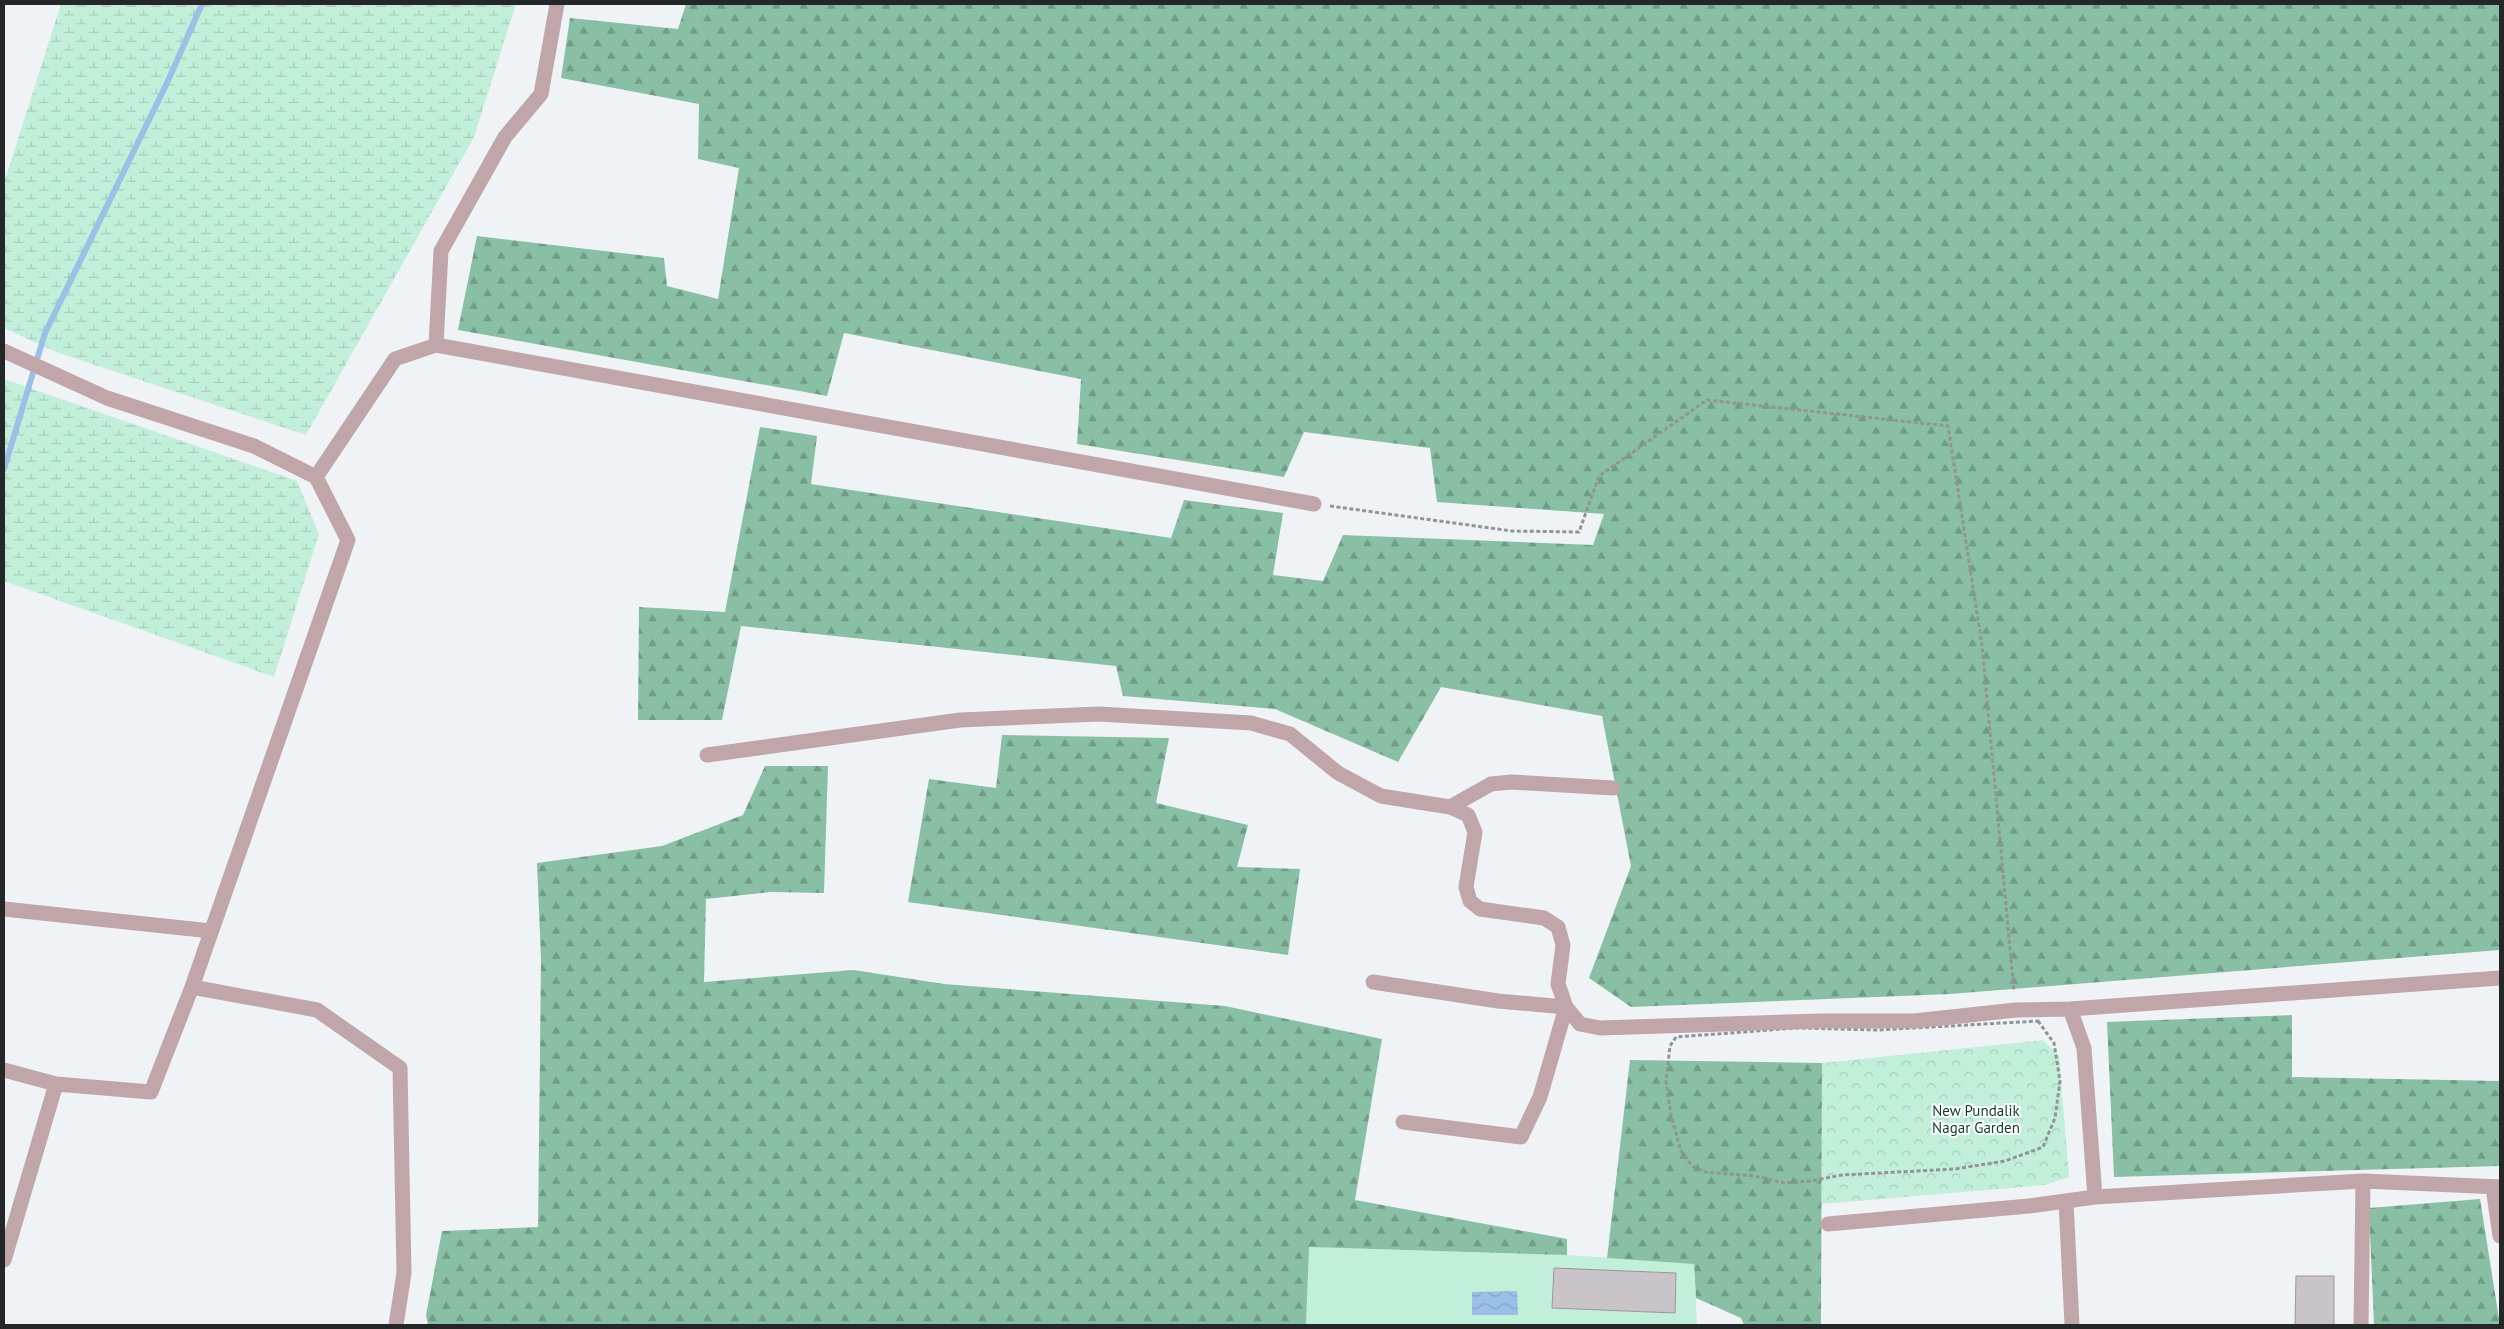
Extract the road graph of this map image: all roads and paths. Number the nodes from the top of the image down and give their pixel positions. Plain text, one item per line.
1 (557, 4) edge
2 (436, 345) junction
3 (4, 351) edge
4 (316, 477) junction
5 (1314, 504) joint
6 (706, 755) dead end
7 (1613, 788) dead end
8 (1450, 807) junction
9 (4, 909) edge
10 (211, 931) junction
11 (2500, 978) edge
12 (1373, 982) dead end
13 (192, 987) junction
14 (1566, 1007) junction
15 (2070, 1009) junction
16 (2016, 1010) junction
17 (1676, 1037) joint
18 (4, 1070) edge
19 (56, 1084) junction
20 (1403, 1122) dead end
21 (2363, 1180) junction
22 (2496, 1187) edge
23 (2095, 1197) junction
24 (2066, 1201) junction
25 (1828, 1224) dead end
26 (2500, 1236) edge
27 (4, 1260) edge
28 (396, 1325) edge
29 (2072, 1325) edge
30 (2362, 1325) edge

1 - 2 street
2 - 4 street
2 - 5 street
3 - 4 street
4 - 10 street
5 - 16 path
6 - 8 street
7 - 8 street
8 - 14 street
9 - 10 street
10 - 13 street
11 - 15 street
12 - 14 street
13 - 19 street
13 - 28 street
14 - 16 street
14 - 20 street
15 - 16 street
15 - 23 street
17 - 17 path
18 - 19 street
19 - 27 street
21 - 22 street
21 - 23 street
21 - 30 street
22 - 26 street
23 - 24 street
24 - 25 street
24 - 29 street

